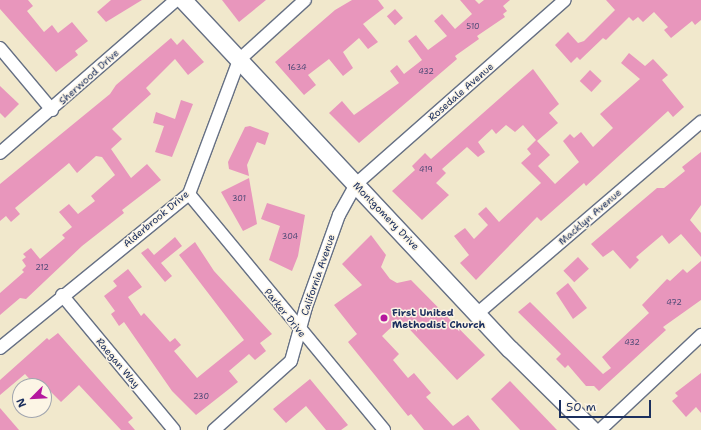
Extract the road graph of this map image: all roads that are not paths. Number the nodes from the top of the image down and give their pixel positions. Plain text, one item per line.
1 (176, 0) edge
2 (183, 0) edge
3 (305, 0) edge
4 (566, 0) edge
5 (0, 48) edge
6 (239, 60) junction
7 (52, 110) junction
8 (701, 122) edge
9 (0, 153) edge
10 (356, 184) junction
11 (189, 194) junction
12 (62, 295) junction
13 (478, 313) junction
14 (300, 333) junction
15 (701, 335) edge
16 (0, 348) edge
17 (174, 430) edge
18 (214, 430) edge
19 (384, 430) edge
20 (592, 430) edge
21 (600, 430) edge

1 - 7 street, Sherwood Drive
2 - 6 main road, Montgomery Drive
3 - 6 street, Alderbrook Drive
4 - 10 street, Rosedale Avenue
5 - 7 street
6 - 10 main road, Montgomery Drive
6 - 11 street, Alderbrook Drive
7 - 9 street, Sherwood Drive
8 - 13 street, Macklyn Avenue
10 - 13 main road, Montgomery Drive
10 - 14 street, California Avenue
11 - 12 street, Alderbrook Drive
11 - 14 street, Parker Drive
12 - 16 street, Alderbrook Drive
12 - 17 street, Raegan Way
13 - 20 main road, Montgomery Drive
14 - 18 street, California Avenue
14 - 19 street, Parker Drive
15 - 21 street

